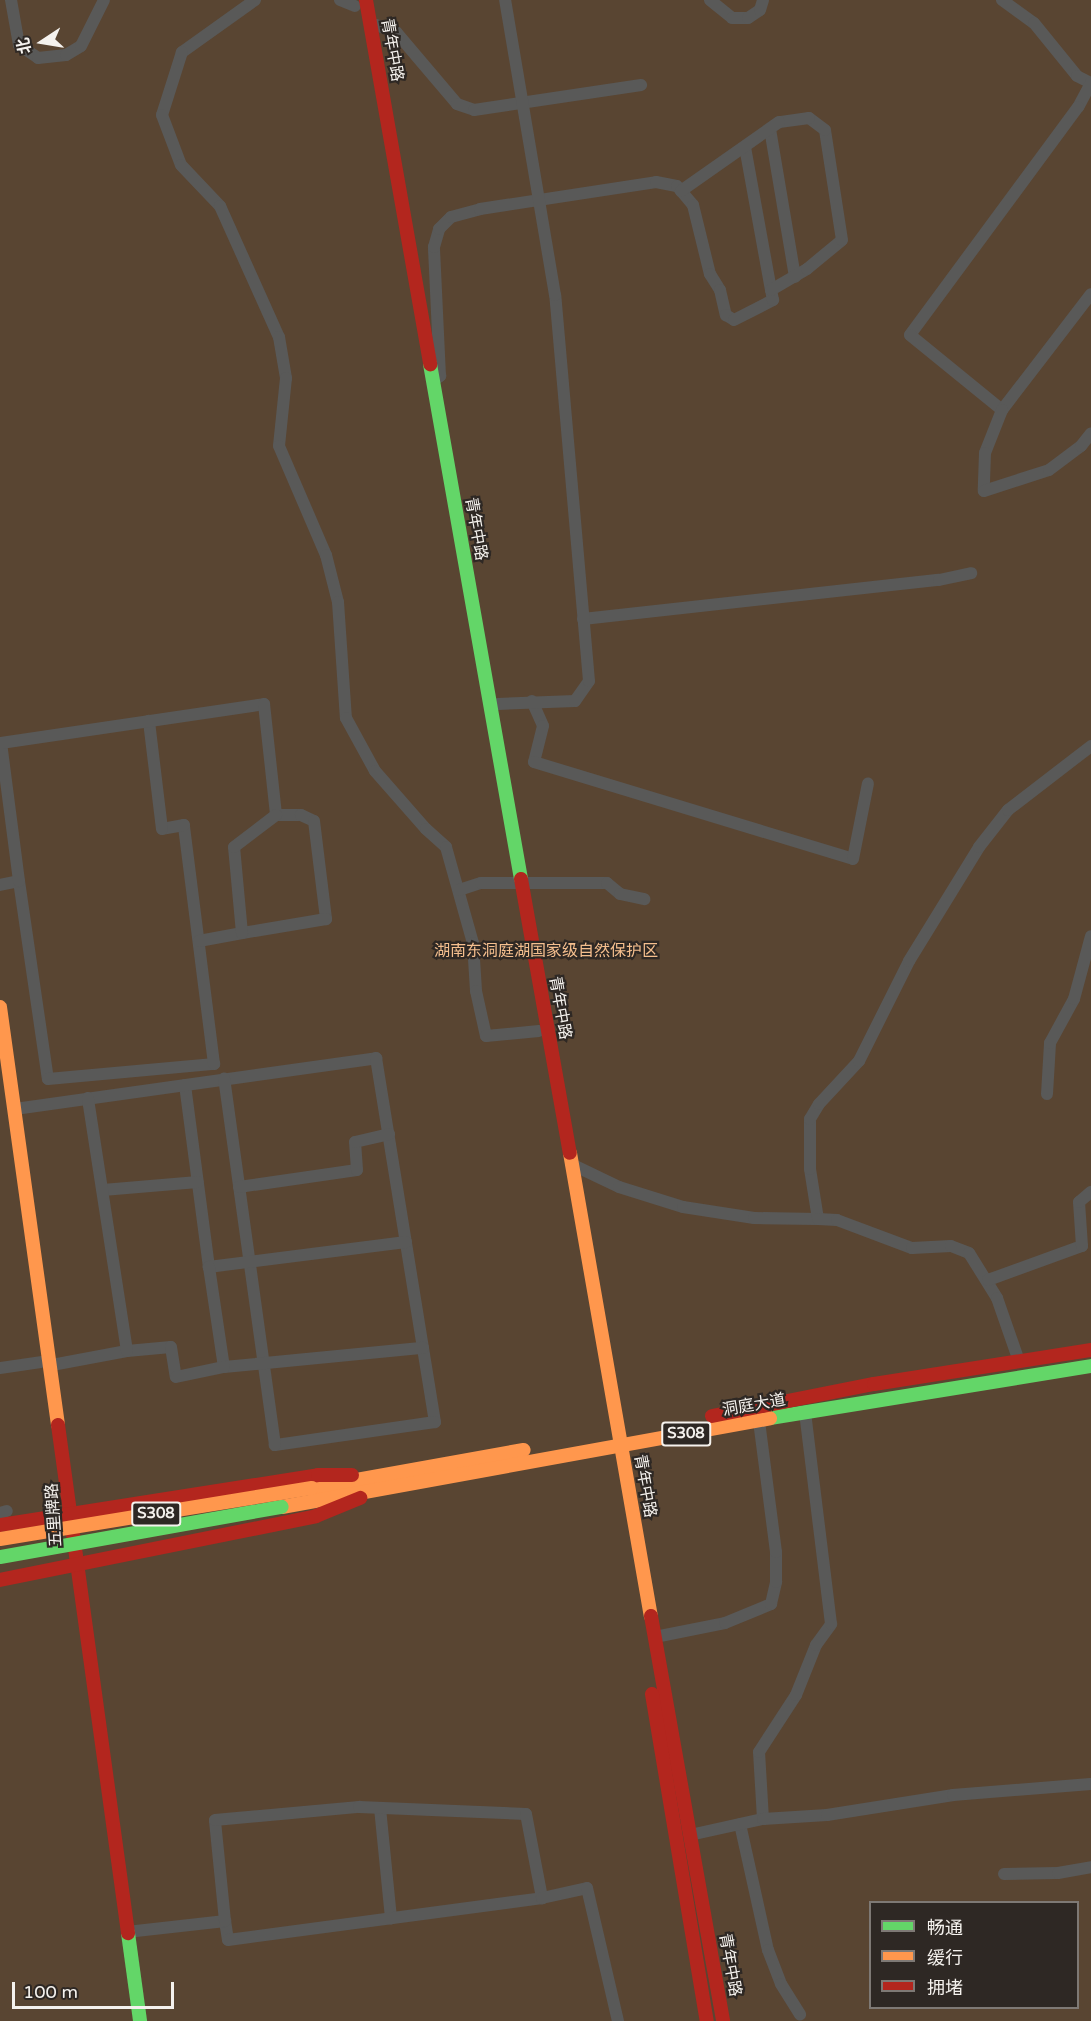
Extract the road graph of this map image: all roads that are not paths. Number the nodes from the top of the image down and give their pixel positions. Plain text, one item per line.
1 (10, 0) edge
2 (104, 0) edge
3 (255, 0) edge
4 (340, 0) edge
5 (505, 0) edge
6 (710, 0) edge
7 (763, 0) edge
8 (1002, 0) edge
9 (358, 2) edge
10 (370, 23) junction
11 (1091, 83) edge
12 (641, 85) dead end
13 (770, 129) junction
14 (745, 147) junction
15 (681, 191) junction
16 (795, 277) junction
17 (771, 290) junction
18 (1091, 294) edge
19 (433, 380) junction
20 (1002, 410) junction
21 (1091, 433) edge
22 (971, 573) dead end
23 (583, 619) junction
24 (532, 701) junction
25 (498, 704) dead end
26 (149, 721) junction
27 (1091, 746) edge
28 (868, 783) dead end
29 (276, 815) junction
30 (19, 881) junction
31 (517, 883) junction
32 (0, 885) edge
33 (459, 890) junction
34 (644, 899) dead end
35 (242, 933) junction
36 (1091, 936) edge
37 (199, 941) junction
38 (0, 1006) edge
39 (539, 1031) junction
40 (0, 1074) edge
41 (224, 1079) junction
42 (184, 1085) junction
43 (1047, 1094) dead end
44 (88, 1098) junction
45 (15, 1109) junction
46 (389, 1134) junction
47 (571, 1164) junction
48 (198, 1182) junction
49 (239, 1187) junction
50 (103, 1190) junction
51 (1091, 1192) edge
52 (818, 1218) junction
53 (406, 1242) junction
54 (249, 1263) junction
55 (210, 1267) junction
56 (988, 1280) junction
57 (423, 1348) junction
58 (1091, 1350) edge
59 (127, 1351) junction
60 (1018, 1361) junction
61 (46, 1363) junction
62 (262, 1366) junction
63 (1091, 1366) edge
64 (224, 1367) junction
65 (0, 1368) edge
66 (805, 1412) junction
67 (759, 1421) junction
68 (615, 1441) junction
69 (372, 1475) junction
70 (380, 1490) junction
71 (64, 1514) junction
72 (0, 1525) edge
73 (0, 1539) edge
74 (0, 1557) edge
75 (70, 1568) junction
76 (0, 1580) edge
77 (655, 1637) junction
78 (1091, 1784) edge
79 (380, 1808) junction
80 (763, 1819) junction
81 (740, 1824) junction
82 (690, 1835) junction
83 (1091, 1867) edge
84 (1004, 1874) dead end
85 (542, 1898) junction
86 (392, 1918) junction
87 (225, 1921) junction
88 (127, 1932) junction
89 (802, 2018) edge
90 (130, 2021) edge
91 (140, 2021) edge
92 (618, 2021) edge
93 (707, 2021) edge
94 (723, 2021) edge
95 (788, 2021) edge

1 - 2 street
3 - 33 street
4 - 9 street
5 - 23 street
6 - 7 street
8 - 11 street
9 - 10 main road, 青年中路
9 - 31 main road
10 - 12 street
10 - 19 main road, 青年中路
11 - 20 street
13 - 14 street
13 - 16 street
13 - 16 street
14 - 15 street
14 - 17 street
15 - 17 street
15 - 19 street
16 - 17 street
18 - 20 street
19 - 31 main road, 青年中路
20 - 21 street
22 - 23 street
23 - 24 street
24 - 25 street
24 - 28 street
26 - 29 street
26 - 30 street
26 - 37 street
27 - 52 street
29 - 35 street
29 - 35 street
30 - 32 street
30 - 37 street
31 - 33 street
31 - 34 street
31 - 39 main road
31 - 47 main road, 青年中路
33 - 39 street
35 - 37 street
36 - 43 street
38 - 45 main road, 五里牌路
39 - 68 main road
40 - 61 main road, 五里牌路
41 - 42 street
41 - 46 street
41 - 49 street
42 - 44 street
42 - 48 street
44 - 45 street
44 - 50 street
45 - 61 main road, 五里牌路
46 - 49 street
46 - 53 street
47 - 52 street
47 - 68 main road, 青年中路
48 - 50 street
48 - 55 street
49 - 54 street
50 - 59 street
51 - 56 street
52 - 56 street
53 - 54 street
53 - 57 street
54 - 55 street
54 - 62 street
55 - 64 street
56 - 60 street
57 - 62 street
57 - 62 street
58 - 60 main road, 洞庭大道 / S308
59 - 61 street
59 - 64 street
60 - 68 main road, 洞庭大道 / S308
61 - 65 street
61 - 71 main road, 五里牌路
61 - 71 main road, 五里牌路
62 - 64 street
63 - 66 main road, 洞庭大道 / S308
66 - 67 main road, 洞庭大道 / S308
66 - 80 street
67 - 68 main road, 洞庭大道 / S308
67 - 77 street
68 - 69 main road, 洞庭大道 / S308
68 - 70 main road, 洞庭大道 / S308
68 - 77 main road, 青年中路
68 - 93 main road, 青年中路
69 - 71 main road
69 - 73 main road, 洞庭大道 / S308, bridge
70 - 74 main road, 洞庭大道 / S308, bridge
70 - 75 main road
71 - 72 main road
71 - 75 main road, 五里牌路
75 - 76 main road
75 - 88 main road, 五里牌路
75 - 90 main road, 五里牌路
77 - 82 main road, 青年中路
78 - 80 street
79 - 85 street
79 - 86 street
79 - 87 street
80 - 81 street
81 - 82 street
81 - 89 street
82 - 94 main road, 青年中路
83 - 84 street
85 - 86 street
85 - 92 street
86 - 87 street
87 - 88 street
88 - 91 main road, 五里牌路
89 - 95 street

